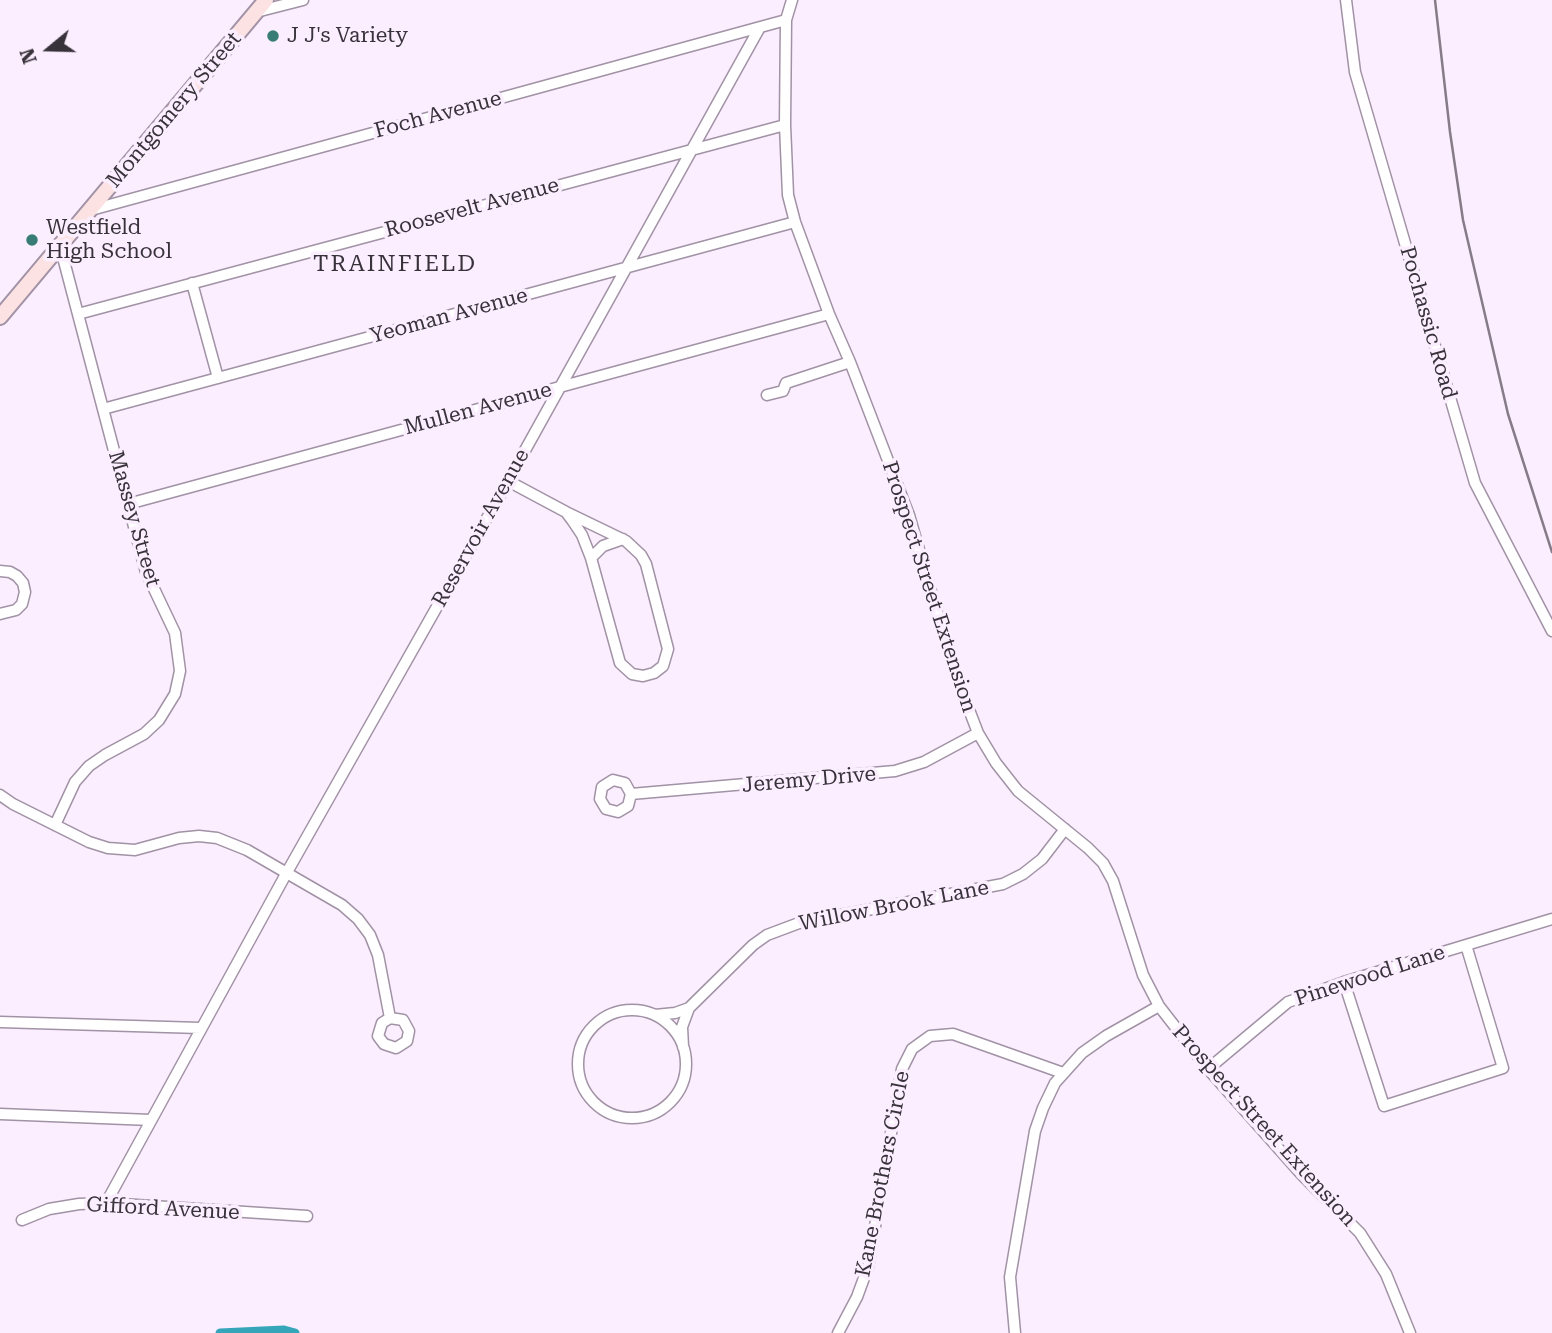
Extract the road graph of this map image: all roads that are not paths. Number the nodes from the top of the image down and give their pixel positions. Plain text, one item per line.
1 (266, 0) edge
2 (303, 0) edge
3 (792, 0) edge
4 (1346, 0) edge
5 (255, 12) junction
6 (786, 20) junction
7 (760, 27) junction
8 (785, 125) junction
9 (694, 149) junction
10 (90, 211) junction
11 (794, 222) junction
12 (60, 246) junction
13 (624, 268) junction
14 (192, 283) junction
15 (78, 314) junction
16 (829, 314) junction
17 (0, 317) edge
18 (850, 362) junction
19 (218, 378) junction
20 (558, 387) junction
21 (767, 395) dead end
22 (103, 410) junction
23 (508, 481) junction
24 (128, 504) junction
25 (566, 512) junction
26 (623, 539) junction
27 (591, 558) junction
28 (0, 571) edge
29 (0, 614) edge
30 (1552, 631) edge
31 (978, 733) junction
32 (631, 794) dead end
33 (0, 795) edge
34 (55, 825) junction
35 (1065, 829) junction
36 (286, 874) junction
37 (1552, 919) edge
38 (1466, 945) junction
39 (1344, 982) junction
40 (1159, 1006) junction
41 (689, 1008) junction
42 (655, 1015) junction
43 (390, 1017) dead end
44 (0, 1022) edge
45 (200, 1028) junction
46 (683, 1047) junction
47 (1208, 1069) junction
48 (1063, 1073) junction
49 (0, 1114) edge
50 (151, 1120) junction
51 (106, 1203) junction
52 (307, 1216) dead end
53 (22, 1220) dead end
54 (838, 1333) edge
55 (1015, 1333) edge
56 (1410, 1333) edge

1 - 5 main road, Montgomery Street
2 - 5 street
3 - 6 street, Prospect Street Extension
4 - 30 street, Pochassic Road
5 - 10 main road, Montgomery Street
6 - 7 street, Foch Avenue
6 - 8 street, Prospect Street Extension
7 - 9 street, Reservoir Avenue
7 - 10 street, Foch Avenue
8 - 9 street, Roosevelt Avenue
8 - 11 street, Prospect Street Extension
9 - 13 street, Reservoir Avenue
9 - 14 street, Roosevelt Avenue
10 - 12 main road, Montgomery Street
11 - 13 street, Yeoman Avenue
11 - 16 street, Prospect Street Extension
12 - 15 street, Massey Street
12 - 17 main road, Montgomery Street
13 - 19 street, Yeoman Avenue
13 - 20 street, Reservoir Avenue
14 - 15 street, Roosevelt Avenue
14 - 19 street
15 - 22 street, Massey Street
16 - 18 street, Prospect Street Extension
16 - 20 street, Mullen Avenue
18 - 21 street
18 - 31 street, Prospect Street Extension
19 - 22 street, Yeoman Avenue
20 - 23 street, Reservoir Avenue
20 - 24 street, Mullen Avenue
22 - 24 street, Massey Street
23 - 25 street
23 - 36 street, Reservoir Avenue
24 - 34 street, Massey Street
25 - 26 street
25 - 27 street
26 - 27 street
26 - 27 street
28 - 29 street
31 - 32 street, Jeremy Drive
31 - 35 street, Prospect Street Extension
33 - 34 street
34 - 36 street
35 - 40 street, Prospect Street Extension
35 - 41 street, Willow Brook Lane
36 - 43 street
36 - 45 street, Reservoir Avenue
37 - 38 street, Pinewood Lane
38 - 39 street, Pinewood Lane
38 - 39 street
39 - 47 street, Pinewood Lane
40 - 47 street, Prospect Street Extension
40 - 48 street
41 - 42 street
41 - 46 street
42 - 46 street
42 - 46 street
44 - 45 street
45 - 50 street, Reservoir Avenue
47 - 56 street, Prospect Street Extension
48 - 54 street, Kane Brothers Circle
48 - 55 street
49 - 50 street
50 - 51 street, Reservoir Avenue
51 - 52 street, Gifford Avenue
51 - 53 street, Gifford Avenue

